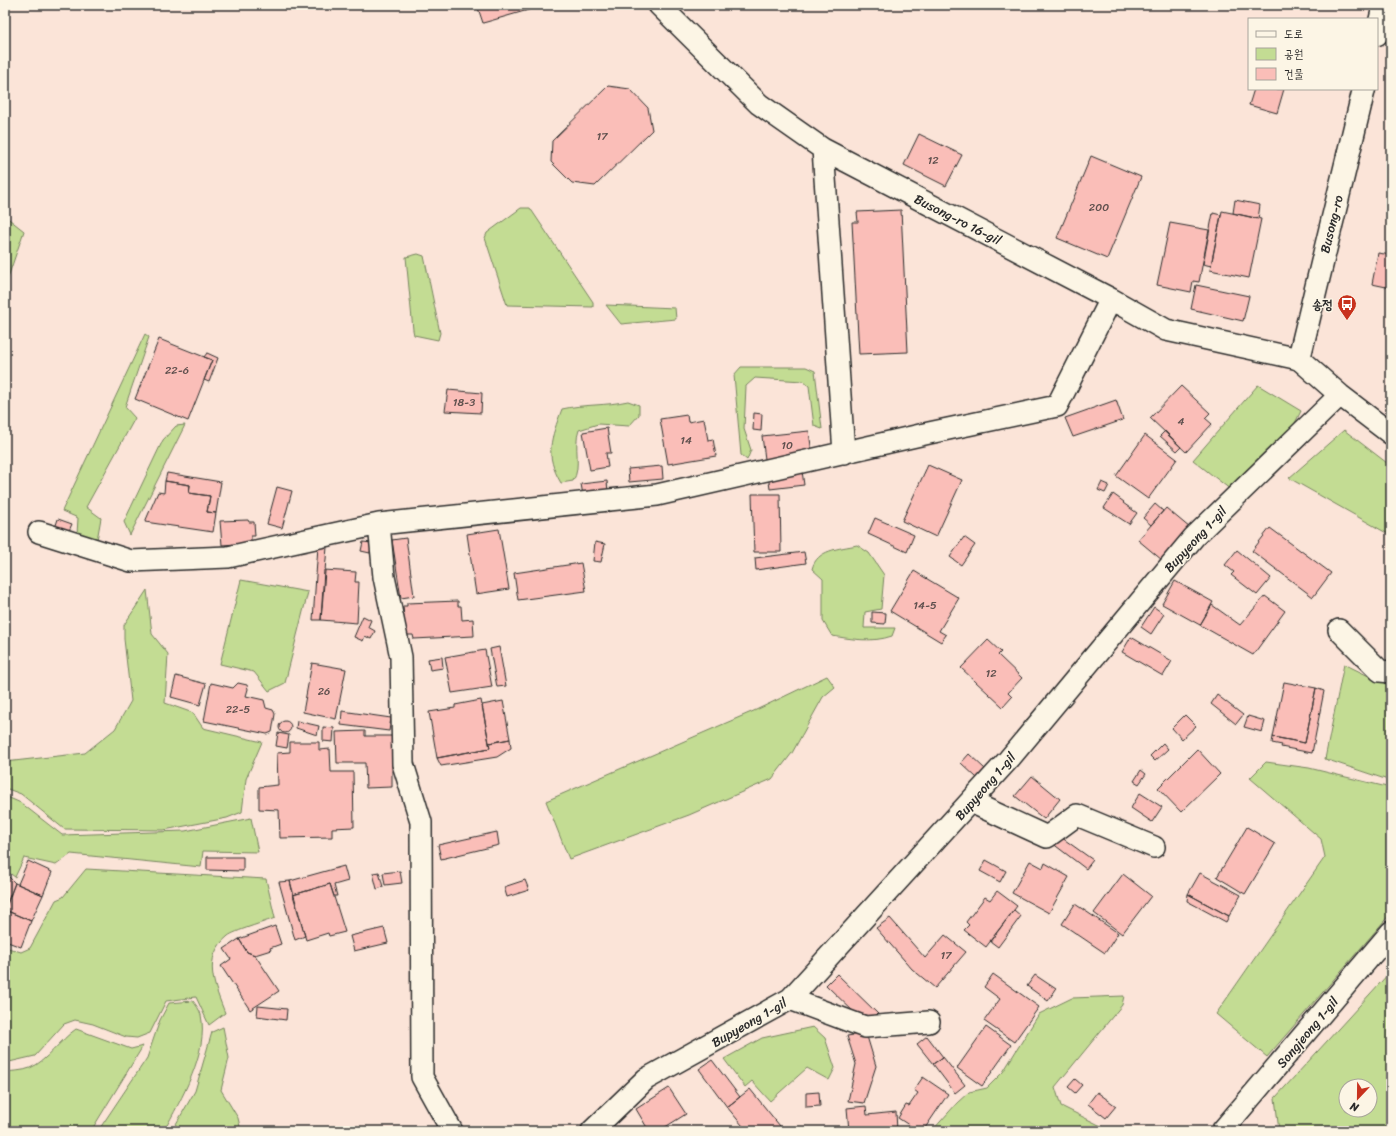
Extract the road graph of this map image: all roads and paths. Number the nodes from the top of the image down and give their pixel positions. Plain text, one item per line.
1 (659, 5) edge
2 (1384, 5) edge
3 (1378, 30) edge
4 (1364, 90) edge
5 (824, 150) junction
6 (1111, 299) junction
7 (1299, 359) junction
8 (1340, 395) junction
9 (1391, 434) edge
10 (844, 453) junction
11 (379, 524) junction
12 (39, 532) dead end
13 (1339, 630) dead end
14 (1391, 672) edge
15 (971, 802) junction
16 (1154, 847) dead end
17 (1391, 932) edge
18 (790, 999) junction
19 (929, 1022) dead end
20 (452, 1131) edge
21 (592, 1131) edge
22 (1222, 1131) edge

1 - 5 street, Busong-ro 16-gil
2 - 3 street
4 - 7 street, Busong-ro
5 - 6 street, Busong-ro 16-gil
5 - 10 street
6 - 7 street, Busong-ro 16-gil
6 - 10 street
7 - 8 street
8 - 9 street
8 - 15 street, Bupyeong 1-gil
10 - 11 street
11 - 12 street
11 - 20 street
13 - 14 street
15 - 16 street
15 - 18 street, Bupyeong 1-gil
17 - 22 street, Songjeong 1-gil
18 - 19 street
18 - 21 street, Bupyeong 1-gil

